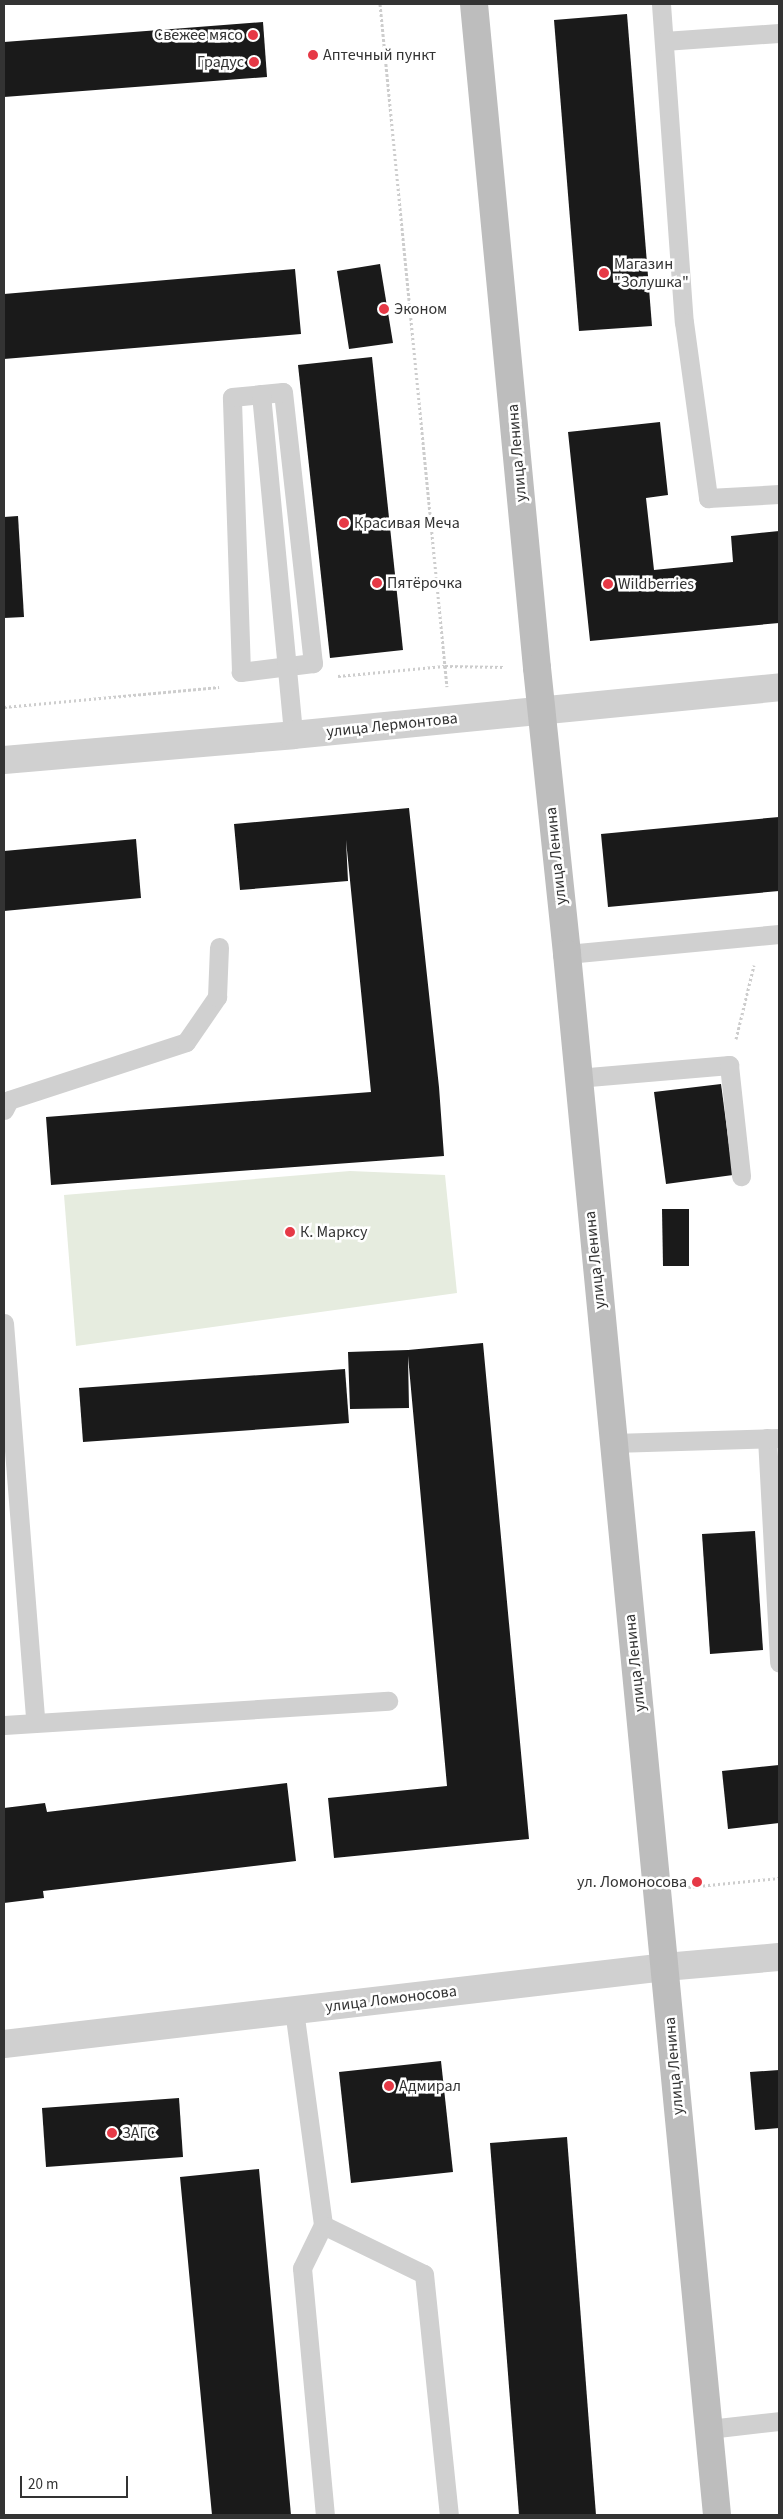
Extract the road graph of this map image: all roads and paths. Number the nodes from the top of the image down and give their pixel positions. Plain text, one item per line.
1 (380, 4) edge
2 (474, 4) edge
3 (661, 4) edge
4 (779, 33) edge
5 (664, 41) junction
6 (261, 394) junction
7 (779, 494) edge
8 (286, 666) junction
9 (779, 686) edge
10 (541, 710) junction
11 (450, 719) junction
12 (293, 735) junction
13 (4, 760) edge
14 (770, 934) edge
15 (220, 947) dead end
16 (567, 954) junction
17 (729, 1065) junction
18 (577, 1078) junction
19 (4, 1110) edge
20 (741, 1176) dead end
21 (4, 1322) edge
22 (773, 1438) edge
23 (613, 1443) junction
24 (779, 1663) edge
25 (388, 1701) dead end
26 (35, 1721) junction
27 (4, 1725) edge
28 (779, 1878) edge
29 (658, 1891) junction
30 (779, 1957) edge
31 (665, 1967) junction
32 (294, 2010) junction
33 (4, 2044) edge
34 (323, 2225) junction
35 (779, 2422) edge
36 (709, 2429) junction
37 (325, 2515) edge
38 (449, 2515) edge
39 (717, 2515) edge

1 - 11 path
2 - 10 main road, улица Ленина
3 - 5 lane
4 - 5 lane
5 - 7 lane
6 - 8 lane
6 - 8 lane
6 - 8 lane
8 - 12 lane
9 - 10 street, улица Лермонтова
10 - 11 street, улица Лермонтова
10 - 16 main road, улица Ленина
11 - 12 street, улица Лермонтова
12 - 13 street, улица Лермонтова
14 - 16 lane
14 - 17 path
15 - 19 lane
16 - 18 main road, улица Ленина
17 - 18 lane
17 - 20 lane
18 - 23 main road, улица Ленина
21 - 26 lane
22 - 23 lane
22 - 24 lane
23 - 29 main road, улица Ленина
25 - 26 lane
26 - 27 lane
28 - 29 path
29 - 31 main road, улица Ленина
30 - 31 street, улица Ломоносова
31 - 32 street, улица Ломоносова
31 - 36 main road, улица Ленина
32 - 33 street, улица Ломоносова
32 - 34 lane
34 - 37 lane
34 - 38 lane
35 - 36 lane
36 - 39 main road, улица Ленина

